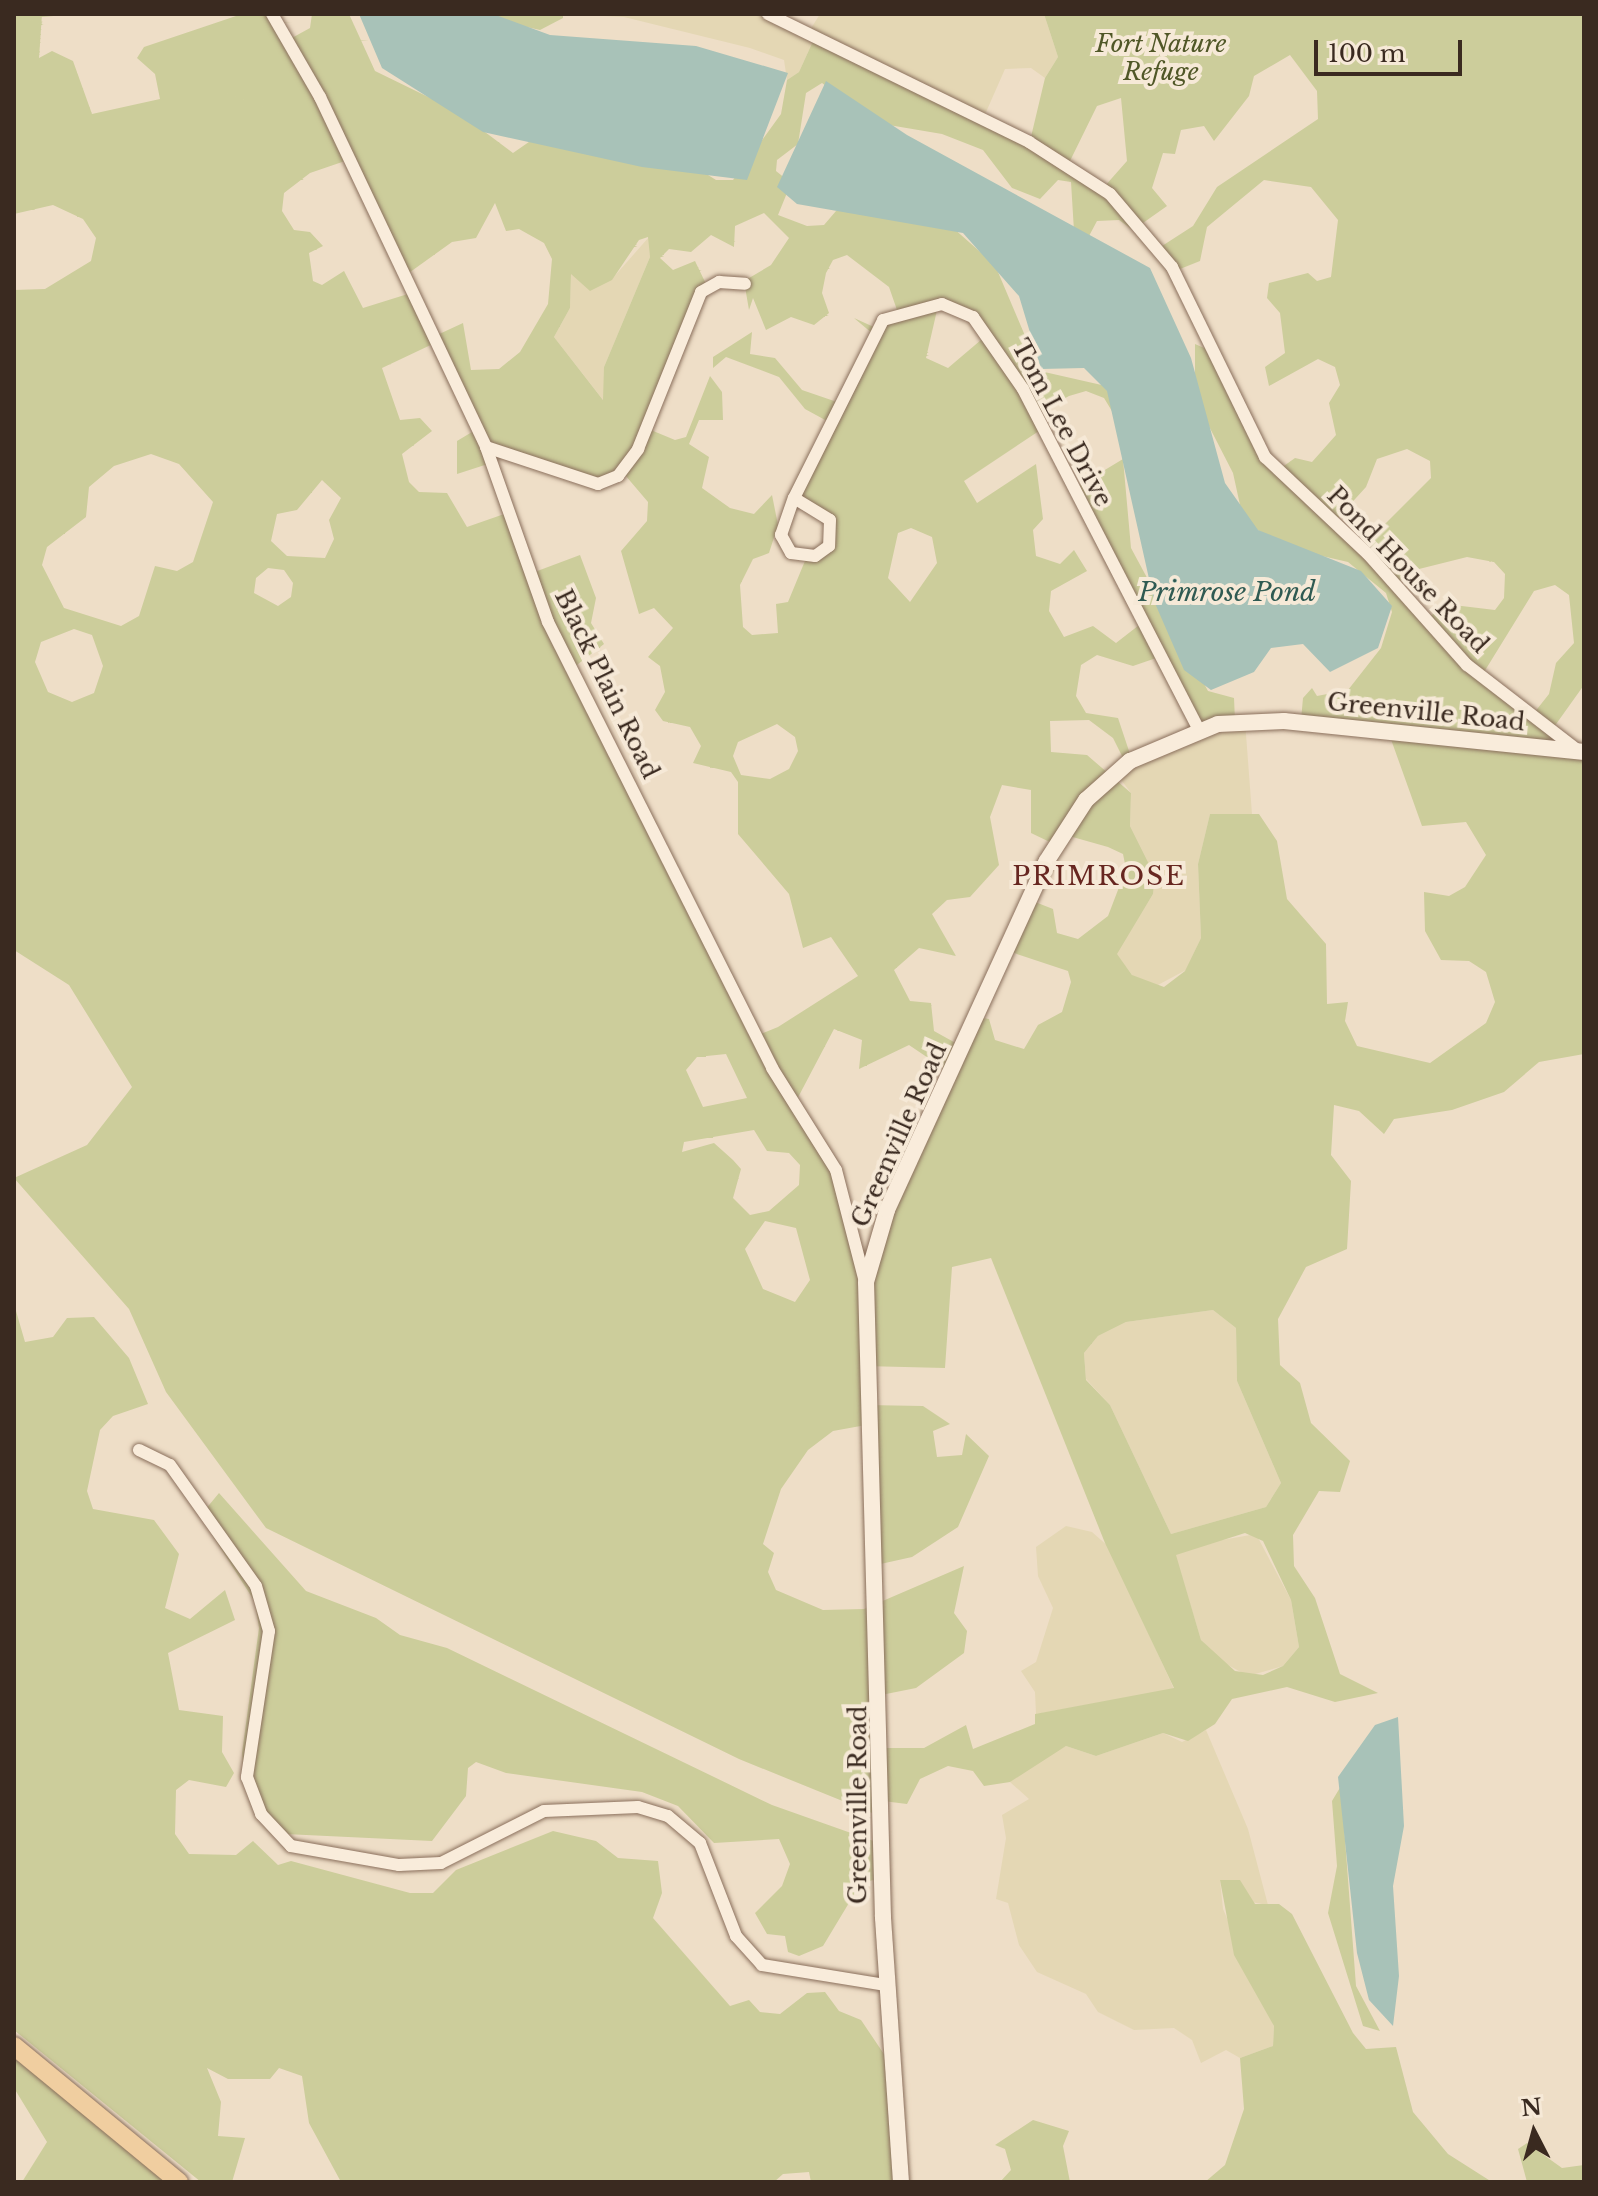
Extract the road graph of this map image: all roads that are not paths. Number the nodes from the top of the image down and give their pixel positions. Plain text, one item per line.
1 (272, 14) edge
2 (768, 14) edge
3 (745, 284) dead end
4 (486, 447) junction
5 (794, 498) junction
6 (1199, 730) junction
7 (1582, 752) edge
8 (866, 1282) junction
9 (139, 1450) dead end
10 (886, 1985) junction
11 (14, 2046) edge
12 (179, 2182) edge
13 (901, 2182) edge

1 - 4 street, Black Plain Road
2 - 7 street, Pond House Road
3 - 4 street
4 - 8 street, Black Plain Road
5 - 5 street, Tom Lee Drive
5 - 6 street, Tom Lee Drive
6 - 7 main road, Greenville Road
6 - 8 main road, Greenville Road
8 - 10 main road, Greenville Road
9 - 10 street
10 - 13 main road, Greenville Road
11 - 12 main road

